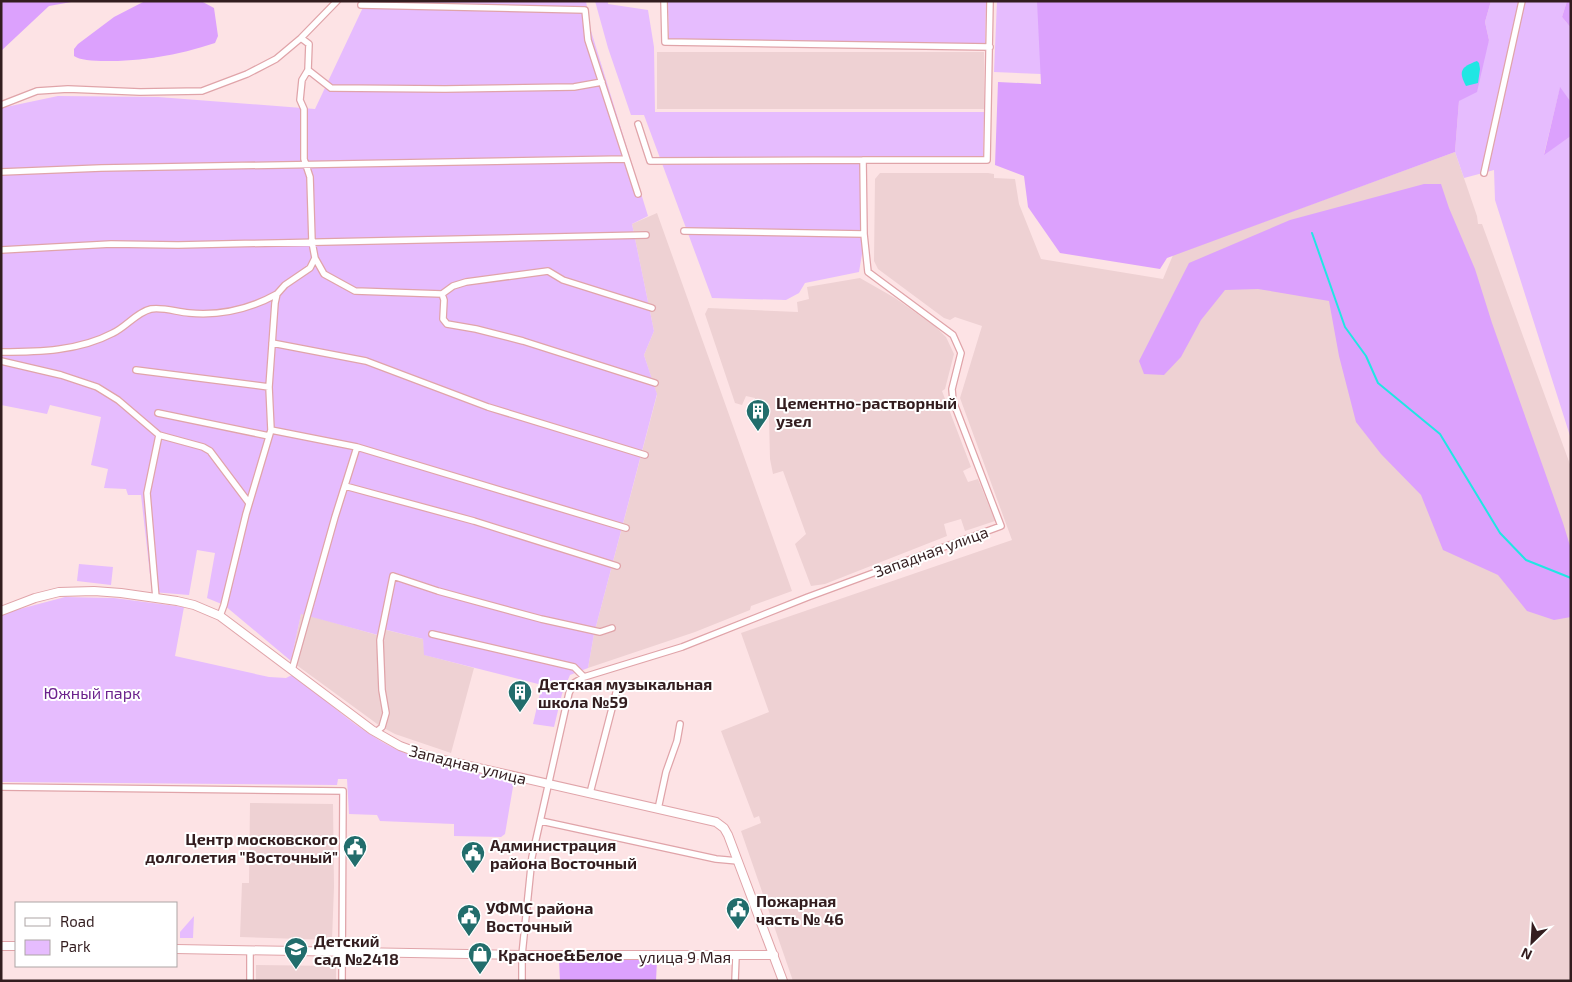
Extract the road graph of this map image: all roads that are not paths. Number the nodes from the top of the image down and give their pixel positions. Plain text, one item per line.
1 (337, 1) edge
2 (664, 1) edge
3 (990, 1) edge
4 (1522, 1) edge
5 (361, 5) dead end
6 (301, 38) junction
7 (990, 47) junction
8 (308, 70) junction
9 (602, 82) junction
10 (1, 105) edge
11 (638, 124) dead end
12 (626, 159) junction
13 (863, 160) junction
14 (306, 165) junction
15 (1, 172) edge
16 (1484, 173) dead end
17 (638, 194) dead end
18 (684, 231) dead end
19 (864, 234) junction
20 (646, 235) dead end
21 (312, 242) junction
22 (1, 250) edge
23 (315, 258) junction
24 (277, 294) junction
25 (442, 294) junction
26 (652, 308) dead end
27 (272, 343) junction
28 (1, 352) edge
29 (1, 361) edge
30 (136, 370) dead end
31 (655, 383) dead end
32 (269, 387) junction
33 (158, 413) dead end
34 (270, 433) junction
35 (159, 435) junction
36 (357, 447) junction
37 (645, 455) dead end
38 (345, 486) junction
39 (249, 504) junction
40 (626, 528) dead end
41 (617, 566) dead end
42 (156, 598) junction
43 (1, 611) edge
44 (220, 616) junction
45 (612, 628) dead end
46 (432, 634) dead end
47 (292, 670) junction
48 (584, 677) junction
49 (618, 690) dead end
50 (680, 724) dead end
51 (376, 732) junction
52 (549, 784) junction
53 (1, 787) edge
54 (590, 793) junction
55 (658, 808) junction
56 (541, 821) junction
57 (738, 861) junction
58 (1, 946) edge
59 (15, 946) edge
60 (178, 949) edge
61 (250, 950) junction
62 (343, 951) junction
63 (522, 955) junction
64 (736, 956) junction
65 (774, 956) junction
66 (250, 981) edge
67 (342, 981) edge
68 (522, 981) edge
69 (735, 981) edge
70 (783, 981) edge

1 - 6 street
2 - 7 street
3 - 7 street
4 - 16 street
5 - 9 street
6 - 8 street
6 - 10 street
7 - 13 street
8 - 9 street
8 - 14 street
9 - 12 street
11 - 13 street
12 - 14 street
12 - 17 street
13 - 19 street, Западная улица
14 - 15 street
14 - 21 street
18 - 19 street
19 - 48 street, Западная улица
20 - 21 street
21 - 22 street
21 - 23 street
23 - 24 street
23 - 25 street
24 - 27 street
24 - 28 street
25 - 26 street
25 - 31 street
27 - 32 street
27 - 37 street
29 - 35 street
30 - 32 street
32 - 34 street
33 - 34 street
34 - 36 street
34 - 39 street
35 - 39 street
35 - 42 street
36 - 38 street
36 - 40 street
38 - 41 street
38 - 47 street
39 - 44 street
42 - 43 street, Западная улица
42 - 44 street, Западная улица
44 - 47 street, Западная улица
45 - 51 street
46 - 48 street
47 - 51 street, Западная улица
48 - 52 street
49 - 54 street
50 - 55 street
51 - 52 street, Западная улица
52 - 54 street, Западная улица
52 - 56 street
53 - 62 street
54 - 55 street, Западная улица
55 - 57 street, Западная улица
56 - 57 street
56 - 63 street
57 - 65 street, Западная улица
58 - 59 street
60 - 61 street, улица 9 Мая
61 - 62 street, улица 9 Мая
61 - 66 street
62 - 63 street, улица 9 Мая
62 - 67 street
63 - 64 street, улица 9 Мая
63 - 68 street
64 - 65 street, улица 9 Мая
64 - 69 street
65 - 70 street, Западная улица

